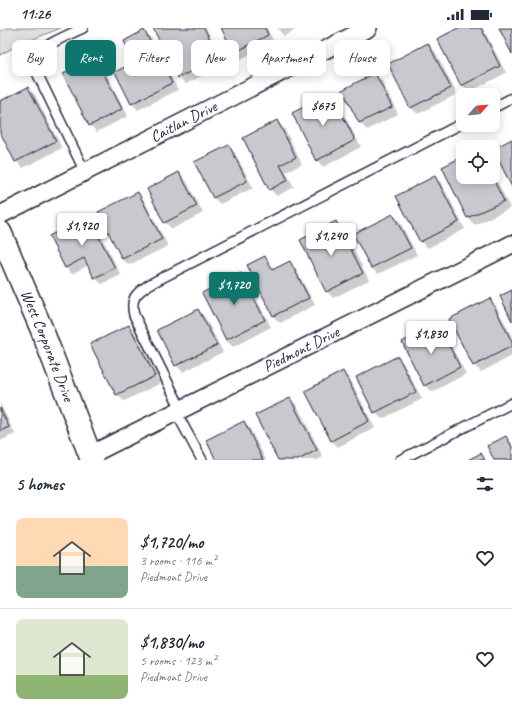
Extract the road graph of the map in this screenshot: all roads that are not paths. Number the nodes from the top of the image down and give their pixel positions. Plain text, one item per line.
1 (83, 28) edge
2 (368, 28) edge
3 (512, 98) edge
4 (500, 104) edge
5 (456, 128) edge
6 (86, 172) junction
7 (0, 215) edge
8 (0, 232) edge
9 (512, 244) edge
10 (512, 403) edge
11 (178, 411) junction
12 (91, 458) edge
13 (202, 460) edge
14 (400, 460) edge

1 - 6 lane
2 - 6 street, Caitlan Drive
3 - 4 lane
5 - 11 lane
6 - 7 street, Caitlan Drive
8 - 12 street, West Corporate Drive
9 - 11 street, Piedmont Drive
10 - 14 lane
11 - 12 street, Piedmont Drive
11 - 13 lane

